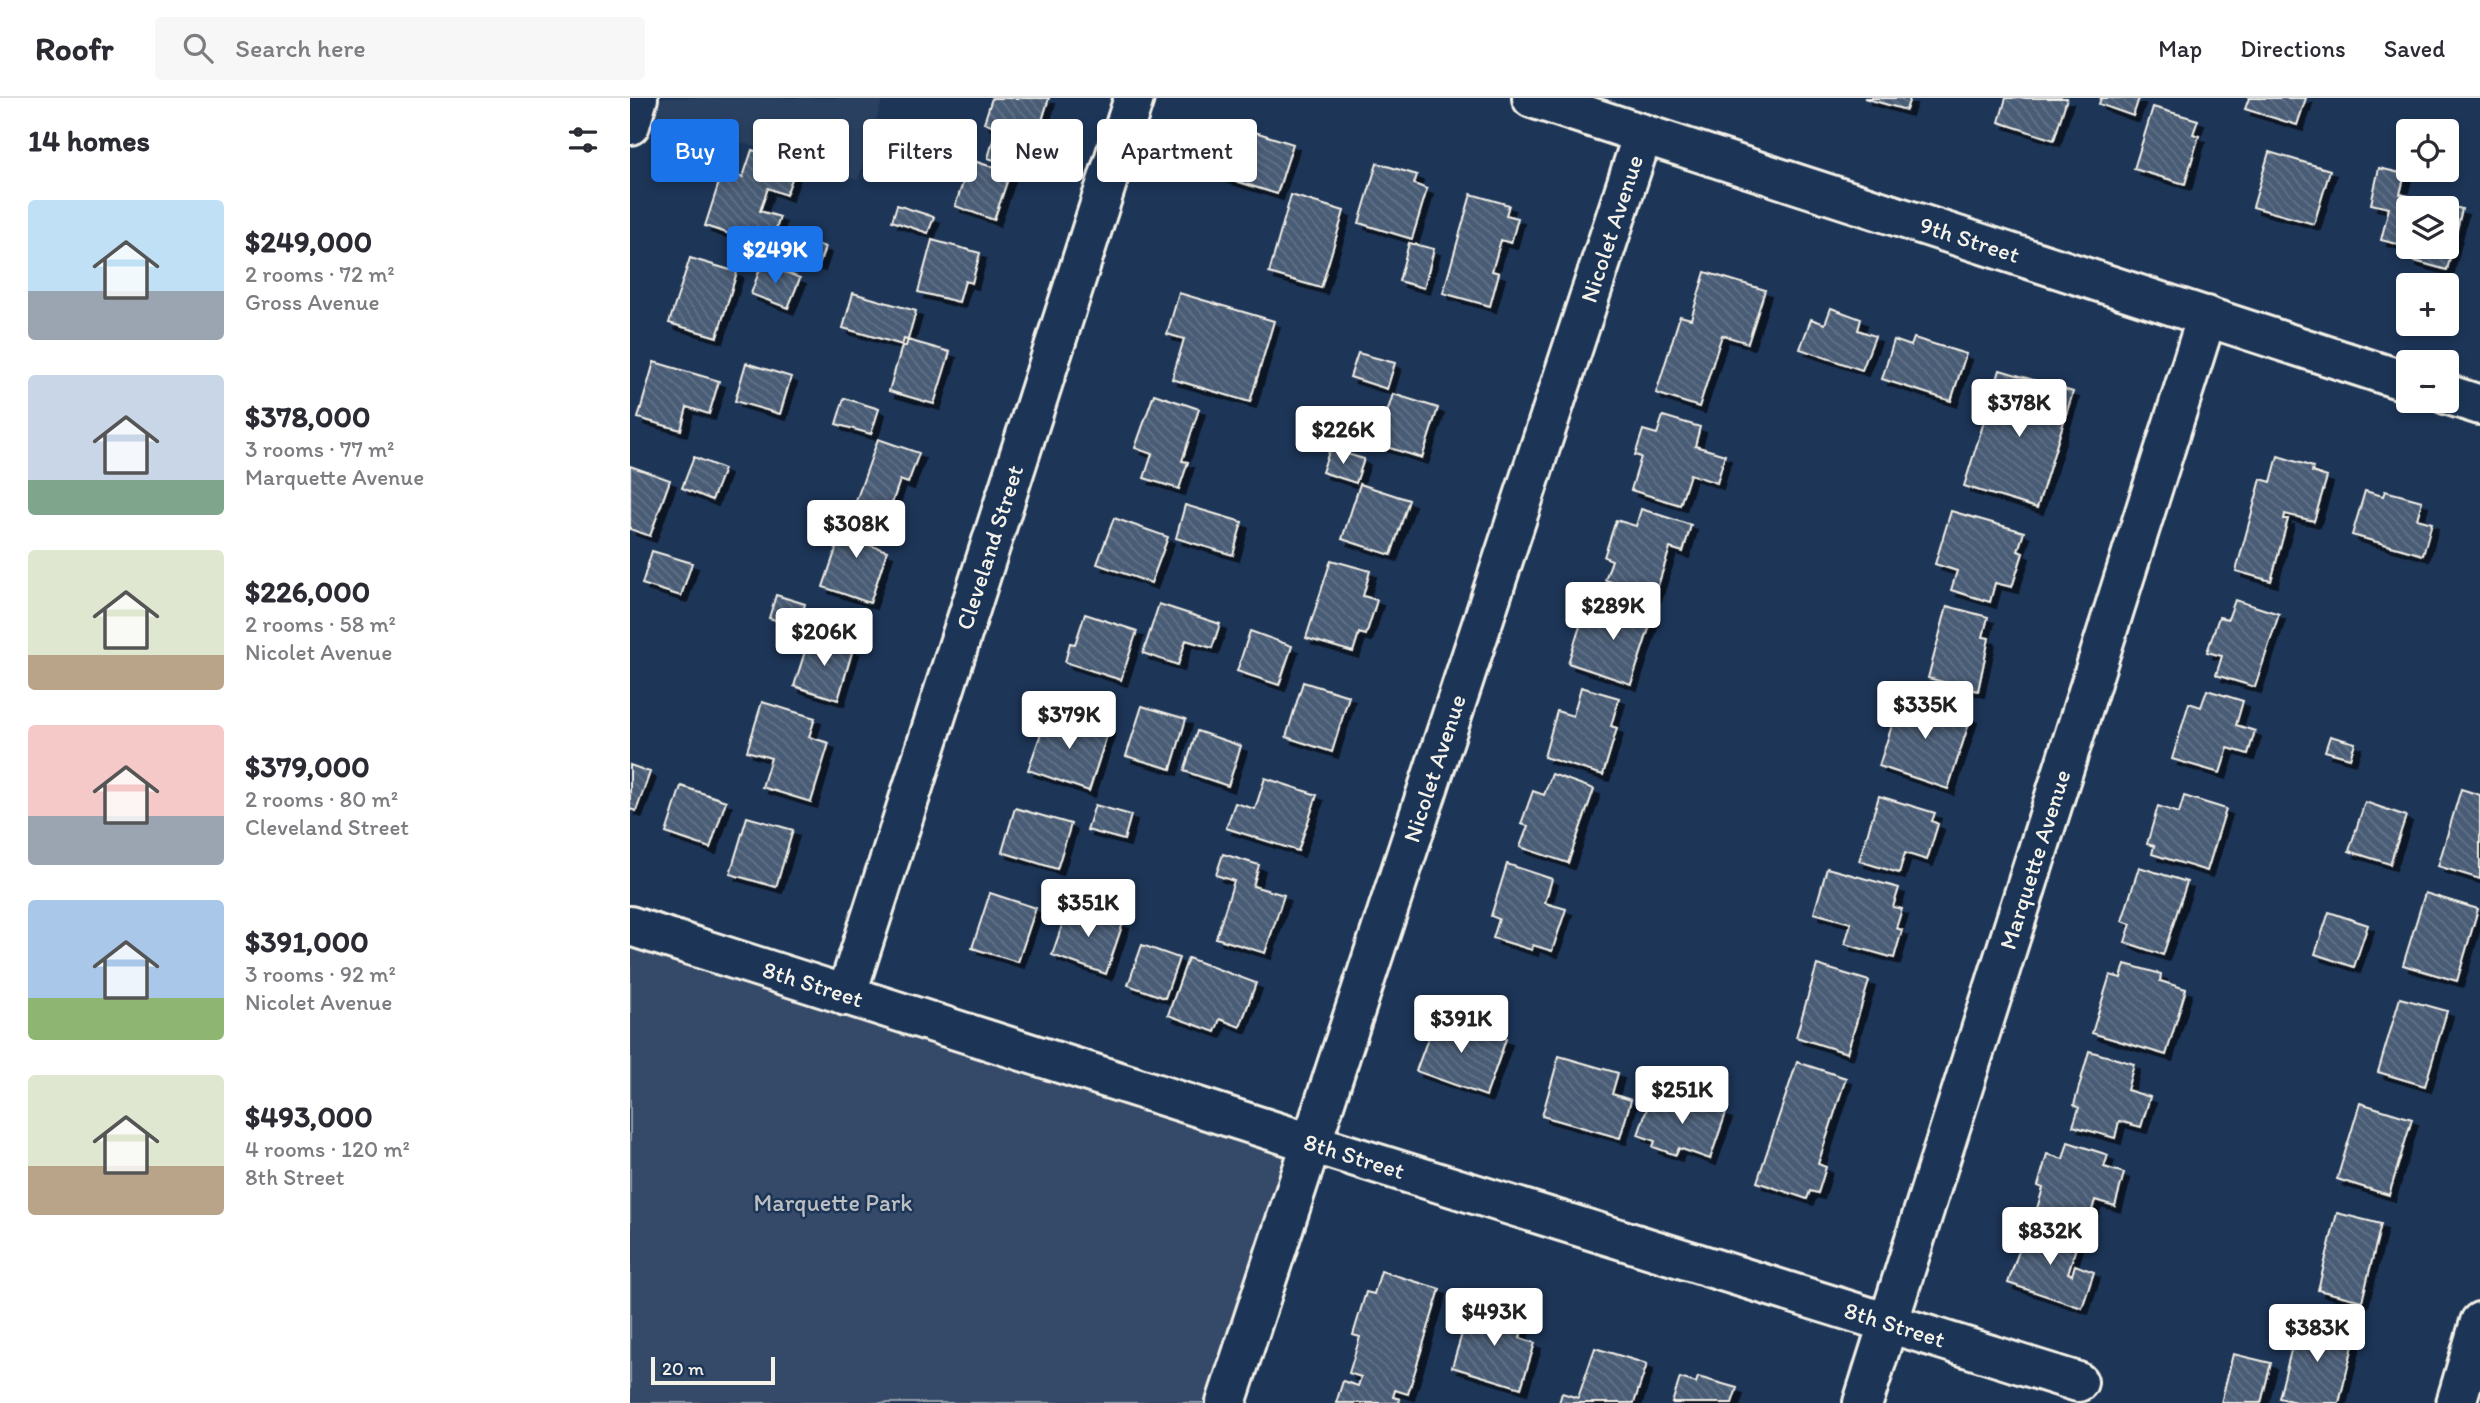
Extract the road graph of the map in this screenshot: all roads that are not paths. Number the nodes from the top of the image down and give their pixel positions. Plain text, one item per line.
1 (638, 98) edge
2 (1134, 98) edge
3 (1532, 98) edge
4 (630, 125) edge
5 (1643, 134) junction
6 (2207, 316) junction
7 (2396, 378) edge
8 (2459, 398) edge
9 (2480, 405) edge
10 (630, 926) edge
11 (846, 996) junction
12 (1311, 1143) junction
13 (1889, 1321) junction
14 (2480, 1322) edge
15 (2078, 1382) dead end
16 (1226, 1403) edge
17 (1863, 1403) edge
18 (2456, 1403) edge

1 - 4 street
2 - 11 street, Cleveland Street
3 - 5 street, 9th Street
5 - 6 street, 9th Street
5 - 12 street, Nicolet Avenue
6 - 7 street, 9th Street
6 - 13 street, Marquette Avenue
8 - 9 street
10 - 11 street, 8th Street
11 - 12 street, 8th Street
12 - 13 street, 8th Street
12 - 16 street, Nicolet Avenue
13 - 15 street, 8th Street
13 - 17 street, Marquette Avenue
14 - 18 street

